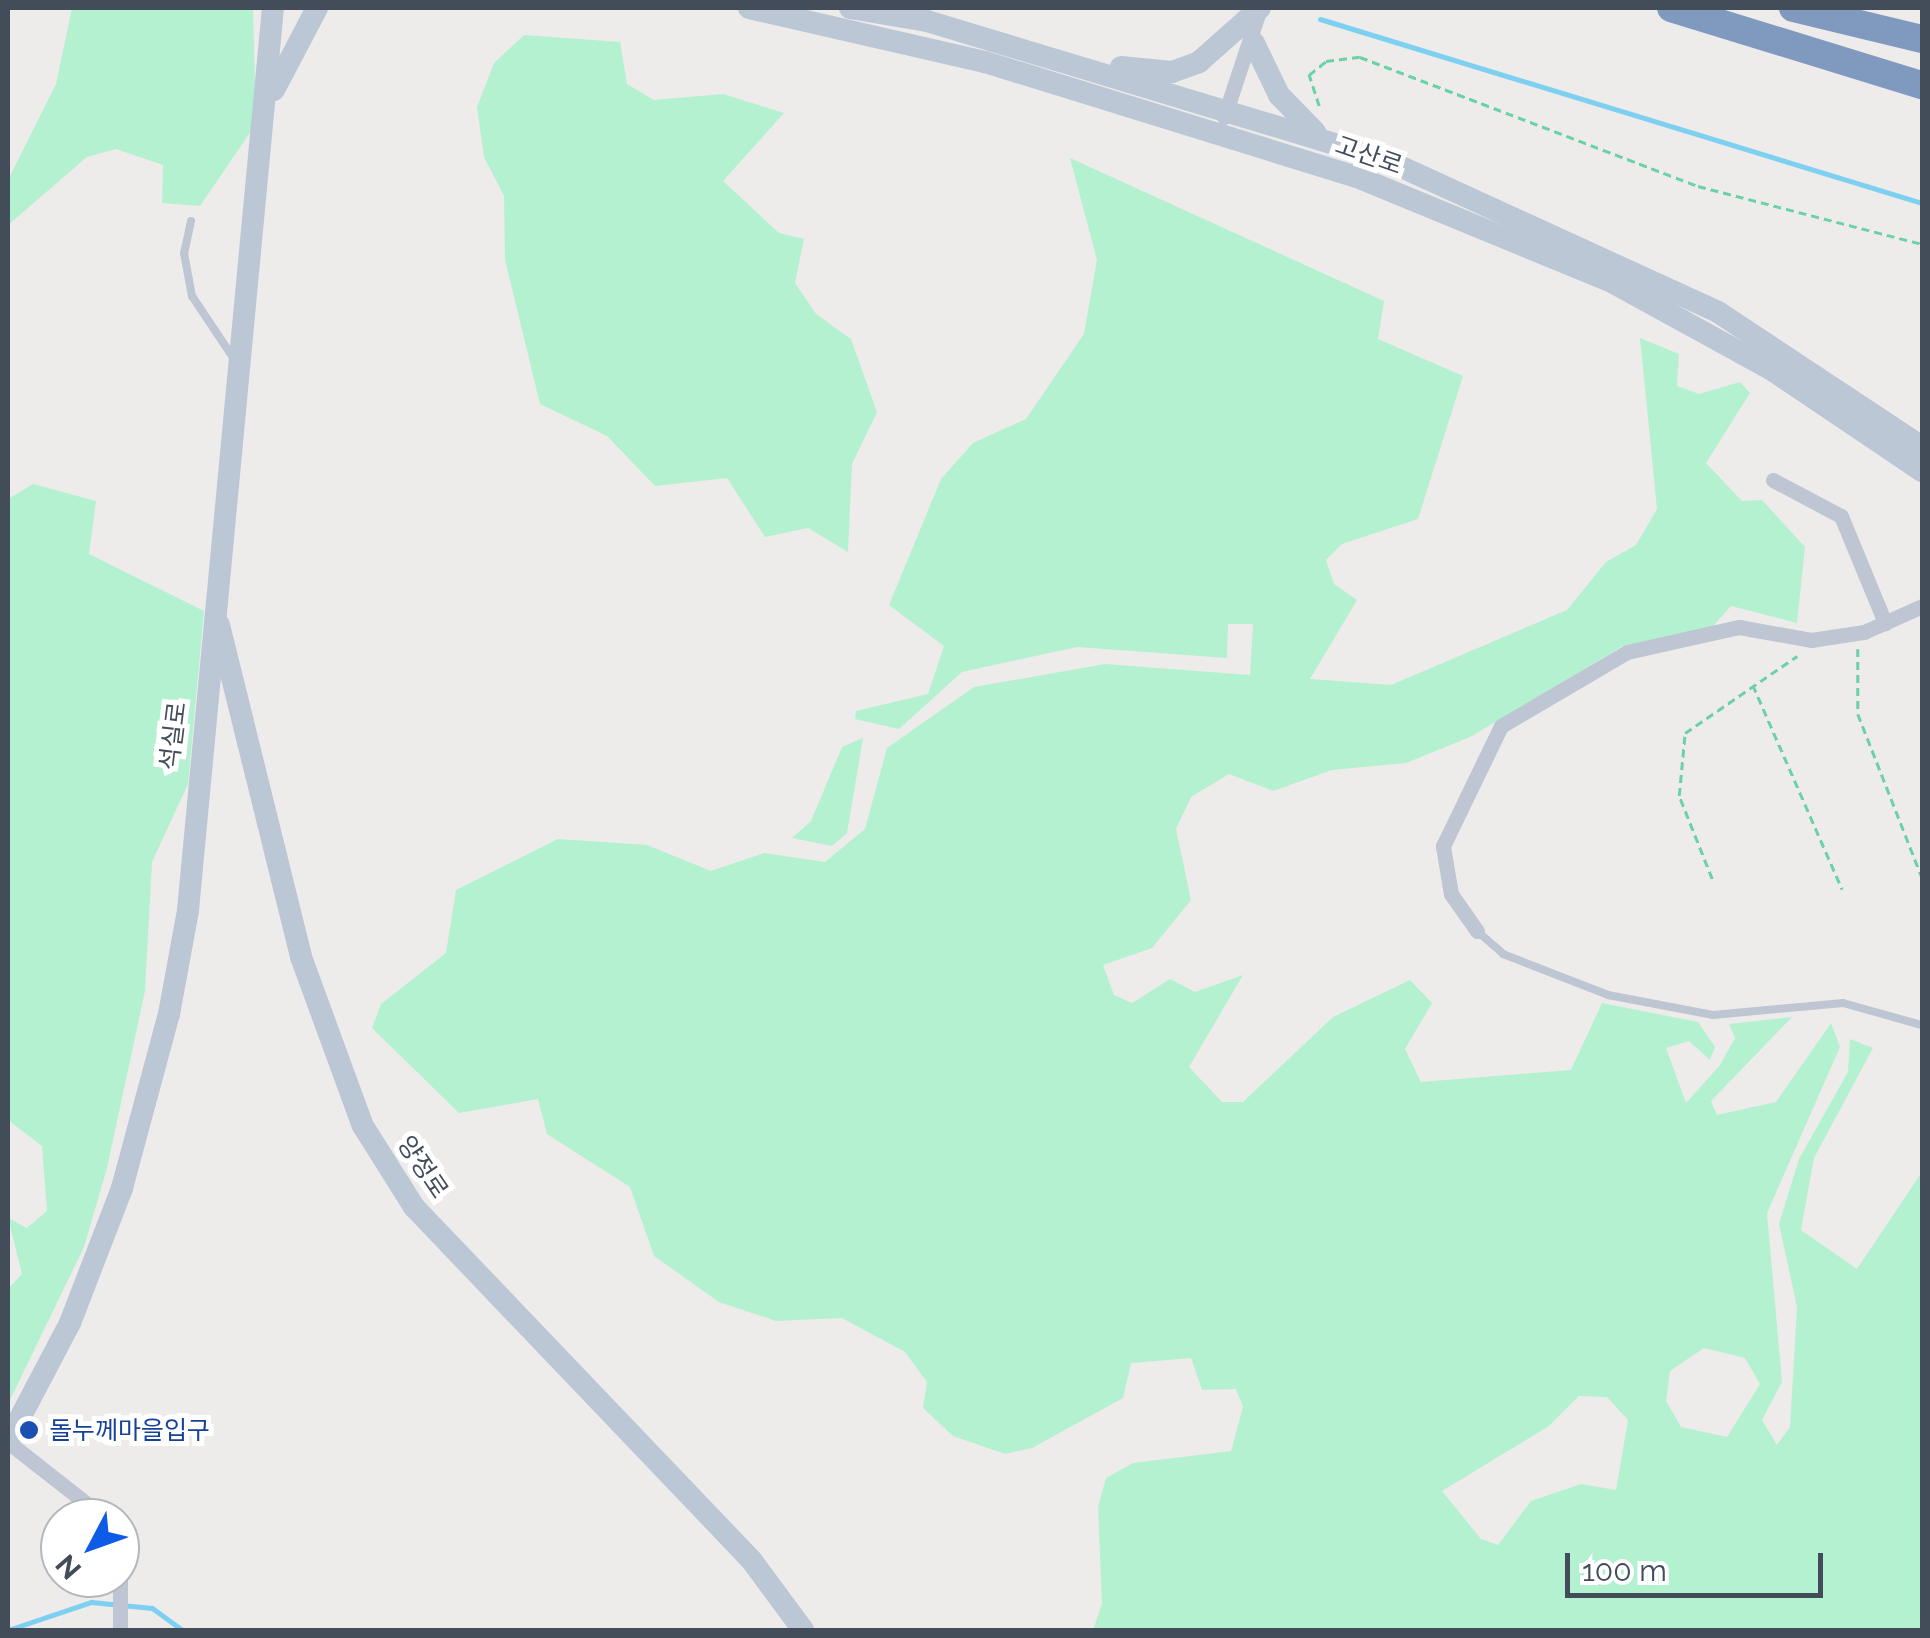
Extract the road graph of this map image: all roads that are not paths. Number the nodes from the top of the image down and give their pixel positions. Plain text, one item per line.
1 (273, 8) edge
2 (318, 8) edge
3 (749, 8) edge
4 (850, 8) edge
5 (1260, 8) edge
6 (1671, 8) edge
7 (1793, 8) edge
8 (1922, 39) edge
9 (1254, 43) junction
10 (1071, 62) junction
11 (1922, 84) edge
12 (270, 98) junction
13 (1223, 120) junction
14 (1321, 137) junction
15 (191, 221) dead end
16 (237, 362) junction
17 (1922, 447) edge
18 (1922, 471) edge
19 (1773, 480) dead end
20 (1922, 606) edge
21 (216, 612) junction
22 (1885, 622) junction
23 (237, 688) junction
24 (206, 698) junction
25 (1477, 931) joint
26 (1922, 1026) edge
27 (8, 1442) edge
28 (79, 1498) edge
29 (121, 1598) edge
30 (120, 1630) edge
31 (803, 1630) edge

1 - 12 street, 석실로
2 - 12 street
3 - 13 street, 고산로
4 - 10 street, 고산로
5 - 9 street
5 - 10 street
6 - 11 highway
7 - 8 highway
9 - 13 street
9 - 14 street
10 - 13 street, 고산로
12 - 16 street, 석실로
13 - 14 street, 고산로
13 - 18 street, 고산로
14 - 17 street, 고산로
15 - 16 lane
16 - 21 street, 석실로
19 - 22 street
20 - 22 street
21 - 23 street, 양정로
21 - 24 street, 석실로
22 - 25 street
23 - 24 street
23 - 31 street, 양정로
24 - 27 street, 석실로
25 - 26 lane
27 - 28 street
29 - 30 street

